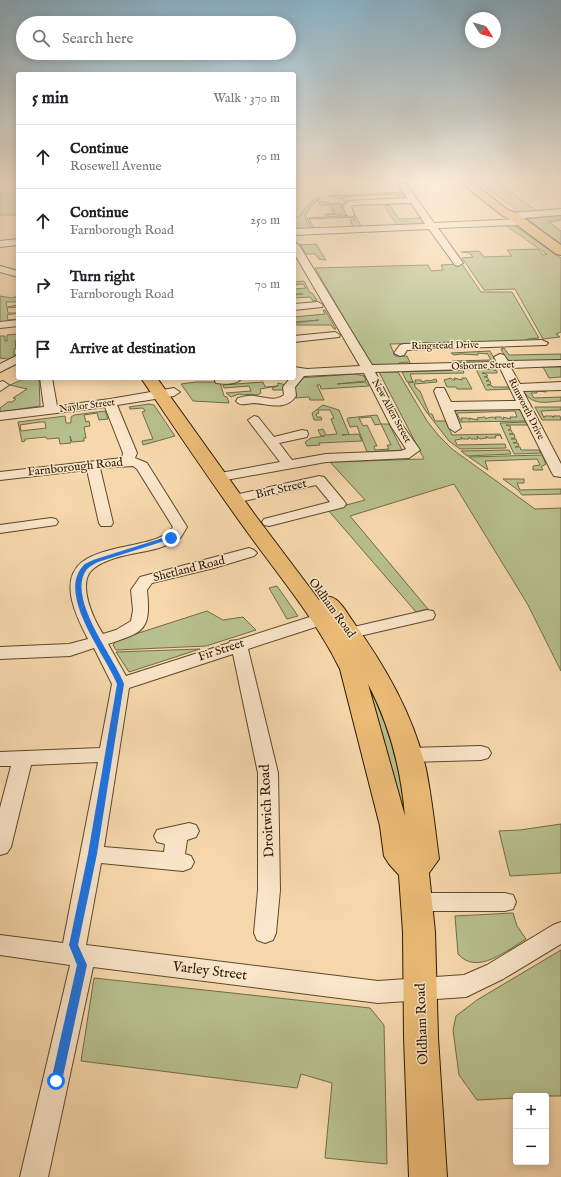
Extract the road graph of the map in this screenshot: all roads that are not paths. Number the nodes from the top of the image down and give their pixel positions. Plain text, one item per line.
1 (438, 236) edge
2 (540, 236) edge
3 (16, 242) edge
4 (0, 244) edge
5 (561, 251) edge
6 (296, 252) edge
7 (458, 264) dead end
8 (0, 269) edge
9 (16, 273) edge
10 (318, 305) dead end
11 (296, 307) edge
12 (16, 323) edge
13 (0, 325) edge
14 (335, 335) dead end
15 (296, 339) edge
16 (542, 343) dead end
17 (494, 345) junction
18 (16, 359) edge
19 (403, 362) junction
20 (561, 363) edge
21 (504, 365) junction
22 (0, 369) edge
23 (367, 369) junction
24 (297, 372) edge
25 (46, 380) edge
26 (293, 380) edge
27 (161, 386) edge
28 (561, 386) edge
29 (515, 388) junction
30 (440, 391) dead end
31 (242, 401) dead end
32 (110, 404) junction
33 (523, 405) junction
34 (446, 406) junction
35 (51, 410) junction
36 (0, 416) edge
37 (254, 420) dead end
38 (455, 428) dead end
39 (302, 434) dead end
40 (122, 435) junction
41 (109, 437) dead end
42 (270, 441) junction
43 (128, 461) junction
44 (93, 464) junction
45 (288, 464) junction
46 (559, 473) dead end
47 (0, 476) edge
48 (226, 476) junction
49 (242, 498) junction
50 (43, 519) dead end
51 (268, 522) junction
52 (106, 523) dead end
53 (0, 529) edge
54 (249, 553) dead end
55 (427, 615) dead end
56 (322, 619) junction
57 (351, 633) junction
58 (98, 642) junction
59 (236, 646) junction
60 (0, 653) edge
61 (121, 684) junction
62 (481, 753) dead end
63 (109, 755) junction
64 (409, 756) junction
65 (23, 758) junction
66 (0, 759) edge
67 (177, 834) dead end
68 (0, 847) edge
69 (92, 854) junction
70 (414, 870) junction
71 (417, 902) junction
72 (505, 902) dead end
73 (561, 932) edge
74 (265, 933) dead end
75 (0, 945) edge
76 (79, 955) junction
77 (421, 988) junction
78 (34, 1177) edge
79 (428, 1177) edge

1 - 7 street
2 - 5 highway
3 - 4 street
6 - 23 street, New Allen Street
8 - 9 street
10 - 11 street
12 - 13 street
14 - 15 street
16 - 17 street, Ringstead Drive
17 - 19 street, Ringstead Drive
17 - 21 street, Ringstead Drive
18 - 22 street
19 - 21 street, Osborne Street
19 - 23 street, Osborne Street
20 - 21 street, Osborne Street
21 - 29 street, Rimworth Drive
23 - 24 street, Osborne Street
23 - 45 street, New Allen Street
25 - 35 street
26 - 31 street
27 - 32 street, Naylor Street
27 - 48 highway, Oldham Road
28 - 29 street
29 - 33 street, Rimworth Drive
30 - 34 street
32 - 35 street, Naylor Street
32 - 40 street
33 - 34 street
33 - 46 street, Rimworth Drive
34 - 38 street
35 - 36 street, Naylor Street
37 - 42 street
39 - 42 street
40 - 41 street
40 - 43 street
42 - 45 street
43 - 44 street, Farnborough Road
43 - 58 street, Farnborough Road
44 - 47 street, Farnborough Road
44 - 52 street
45 - 48 street, New Allen Street
48 - 49 highway, Oldham Road
49 - 51 highway, Oldham Road
49 - 51 street, Birt Street
49 - 56 highway, Oldham Road
50 - 53 street
51 - 57 highway, Oldham Road
54 - 58 street, Shetland Road
55 - 57 street
56 - 59 street, Fir Street
56 - 70 highway, Oldham Road
57 - 64 highway, Oldham Road
58 - 60 street
58 - 61 street, Farnborough Road
59 - 61 street, Fir Street
59 - 74 street, Droitwich Road
61 - 63 street
62 - 64 street
63 - 65 street
63 - 69 street
64 - 70 highway, Oldham Road
65 - 66 street
65 - 68 street
67 - 69 street
69 - 76 street
70 - 71 highway, Oldham Road
71 - 72 street
71 - 77 highway, Oldham Road
73 - 77 street, Varley Street
75 - 76 street, Varley Street
76 - 77 street, Varley Street
76 - 78 street
77 - 79 highway, Oldham Road

